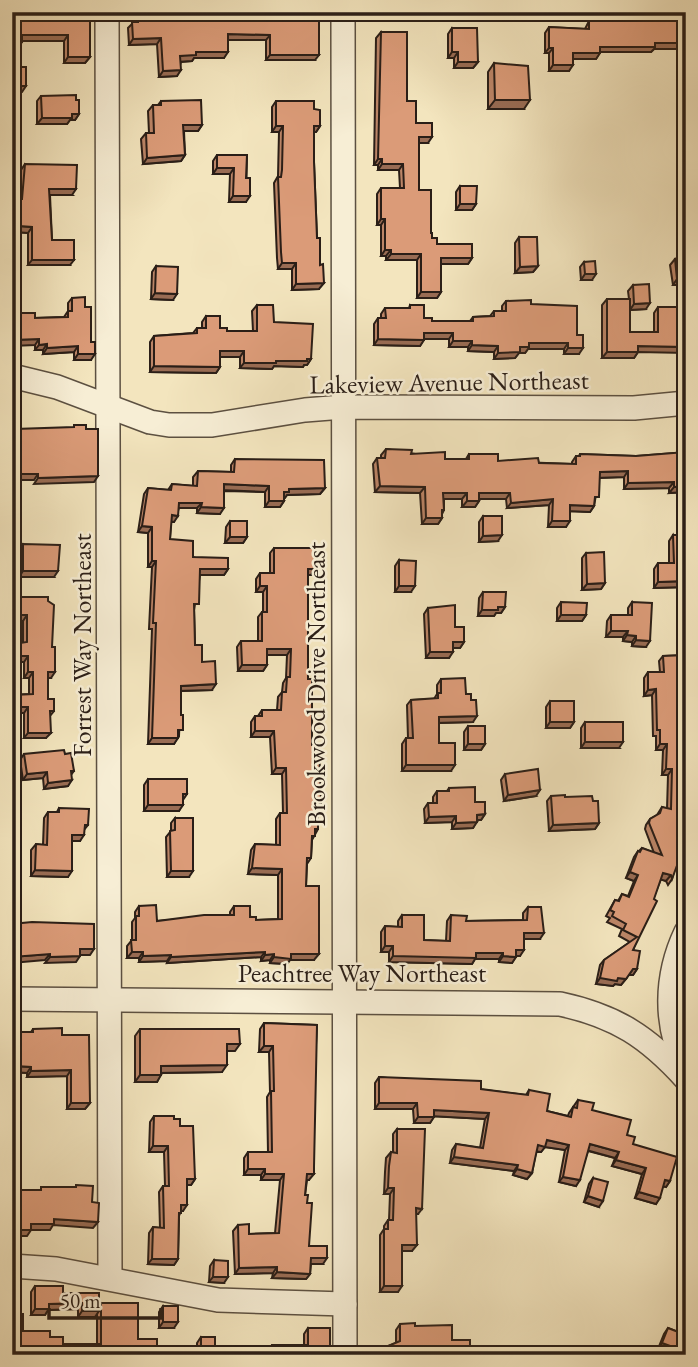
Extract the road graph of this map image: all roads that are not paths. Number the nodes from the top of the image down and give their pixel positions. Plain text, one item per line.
1 (107, 12) edge
2 (342, 12) edge
3 (12, 376) edge
4 (686, 404) edge
5 (110, 407) junction
6 (343, 407) junction
7 (686, 932) edge
8 (12, 999) edge
9 (110, 999) junction
10 (345, 1001) junction
11 (686, 1069) edge
12 (686, 1079) edge
13 (12, 1266) edge
14 (110, 1278) junction
15 (345, 1304) junction
16 (345, 1355) edge

1 - 5 street, Forrest Way Northeast
2 - 6 street, Brookwood Drive Northeast
3 - 5 street, Lakeview Avenue Northeast
4 - 6 street, Lakeview Avenue Northeast
5 - 6 street, Lakeview Avenue Northeast
5 - 9 street, Forrest Way Northeast
6 - 10 street, Brookwood Drive Northeast
7 - 11 street
8 - 9 street, Peachtree Way Northeast
9 - 10 street, Peachtree Way Northeast
9 - 14 street, Forrest Way Northeast
10 - 12 street, Peachtree Way Northeast
10 - 15 street, Brookwood Drive Northeast
13 - 14 street
14 - 15 street
15 - 16 street, Brookwood Drive Northeast

